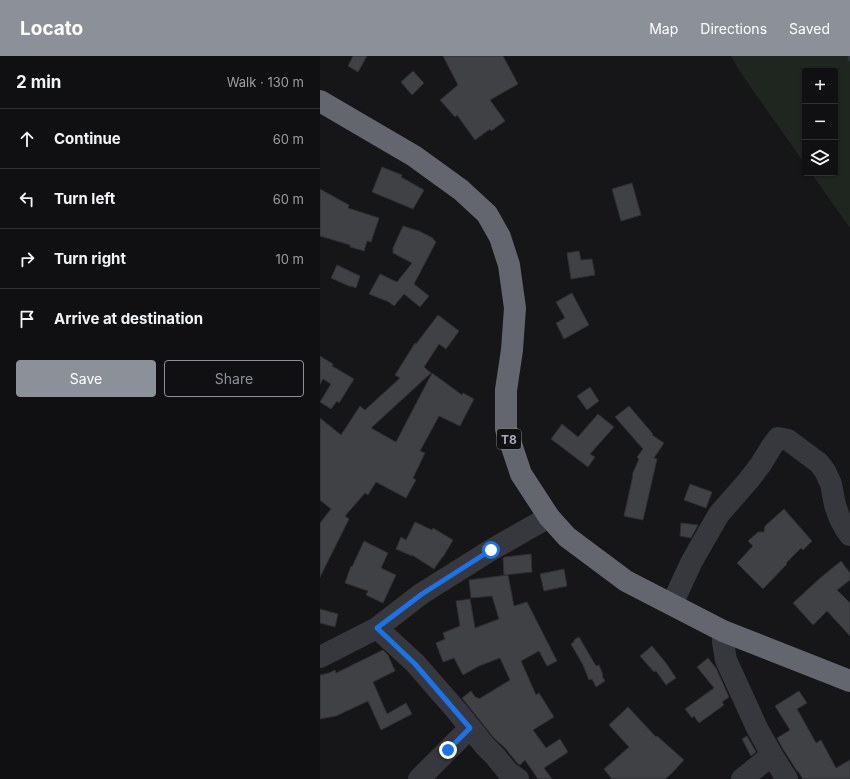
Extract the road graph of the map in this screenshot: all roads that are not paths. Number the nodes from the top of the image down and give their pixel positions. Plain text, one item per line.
1 (320, 101) edge
2 (549, 517) junction
3 (850, 535) edge
4 (672, 604) junction
5 (377, 628) junction
6 (723, 631) junction
7 (320, 657) edge
8 (850, 681) edge
9 (470, 728) junction
10 (772, 754) junction
11 (418, 779) edge
12 (518, 779) edge
13 (742, 779) edge
14 (787, 779) edge

1 - 2 highway, T8
2 - 4 highway, T8
2 - 5 street
3 - 4 street
4 - 6 highway, T8
5 - 7 street
5 - 9 street
6 - 8 highway, T8
6 - 10 street
9 - 11 street
9 - 12 street
10 - 13 street
10 - 14 street

